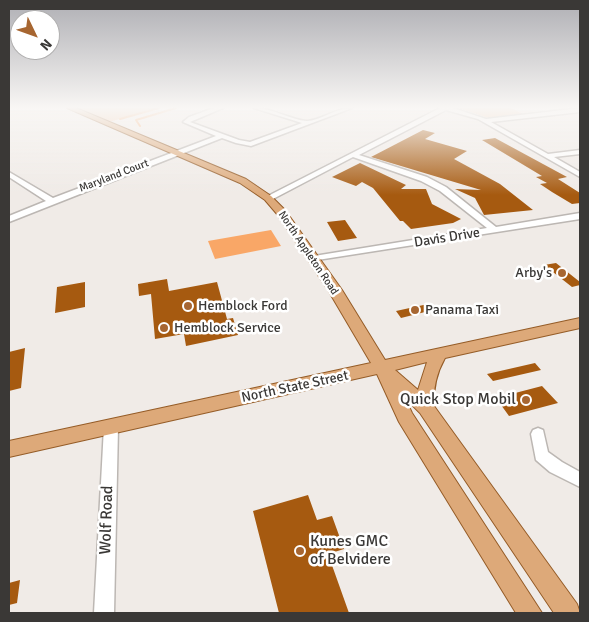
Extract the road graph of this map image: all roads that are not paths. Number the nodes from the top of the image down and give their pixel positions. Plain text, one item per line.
1 (139, 137) edge
2 (218, 137) edge
3 (225, 137) edge
4 (270, 137) edge
5 (388, 137) edge
6 (513, 137) edge
7 (580, 152) edge
8 (176, 153) junction
9 (352, 155) junction
10 (547, 156) junction
11 (580, 176) edge
12 (11, 178) edge
13 (268, 198) junction
14 (51, 200) junction
15 (580, 216) edge
16 (9, 219) edge
17 (494, 230) junction
18 (314, 259) junction
19 (580, 323) edge
20 (439, 355) junction
21 (382, 368) junction
22 (426, 408) junction
23 (110, 427) junction
24 (538, 434) dead end
25 (9, 449) edge
26 (580, 480) edge
27 (104, 613) edge
28 (530, 613) edge
29 (568, 613) edge

1 - 8 main road, North Appleton Road
2 - 8 street, Maryland Court
3 - 4 street
5 - 9 street
6 - 10 street
7 - 10 street
8 - 13 main road, North Appleton Road
8 - 14 street, Maryland Court
9 - 13 street
9 - 17 street
10 - 11 street
12 - 14 street
13 - 18 main road, North Appleton Road
14 - 16 street, Maryland Court
15 - 17 street, Davis Drive
17 - 18 street, Davis Drive
18 - 21 main road, North Appleton Road
19 - 20 main road, North State Street
20 - 21 main road, North State Street
20 - 22 main road
21 - 22 main road
21 - 23 main road, North State Street
21 - 28 main road
22 - 29 main road
23 - 25 main road, North State Street
23 - 27 street, Wolf Road
24 - 26 street

